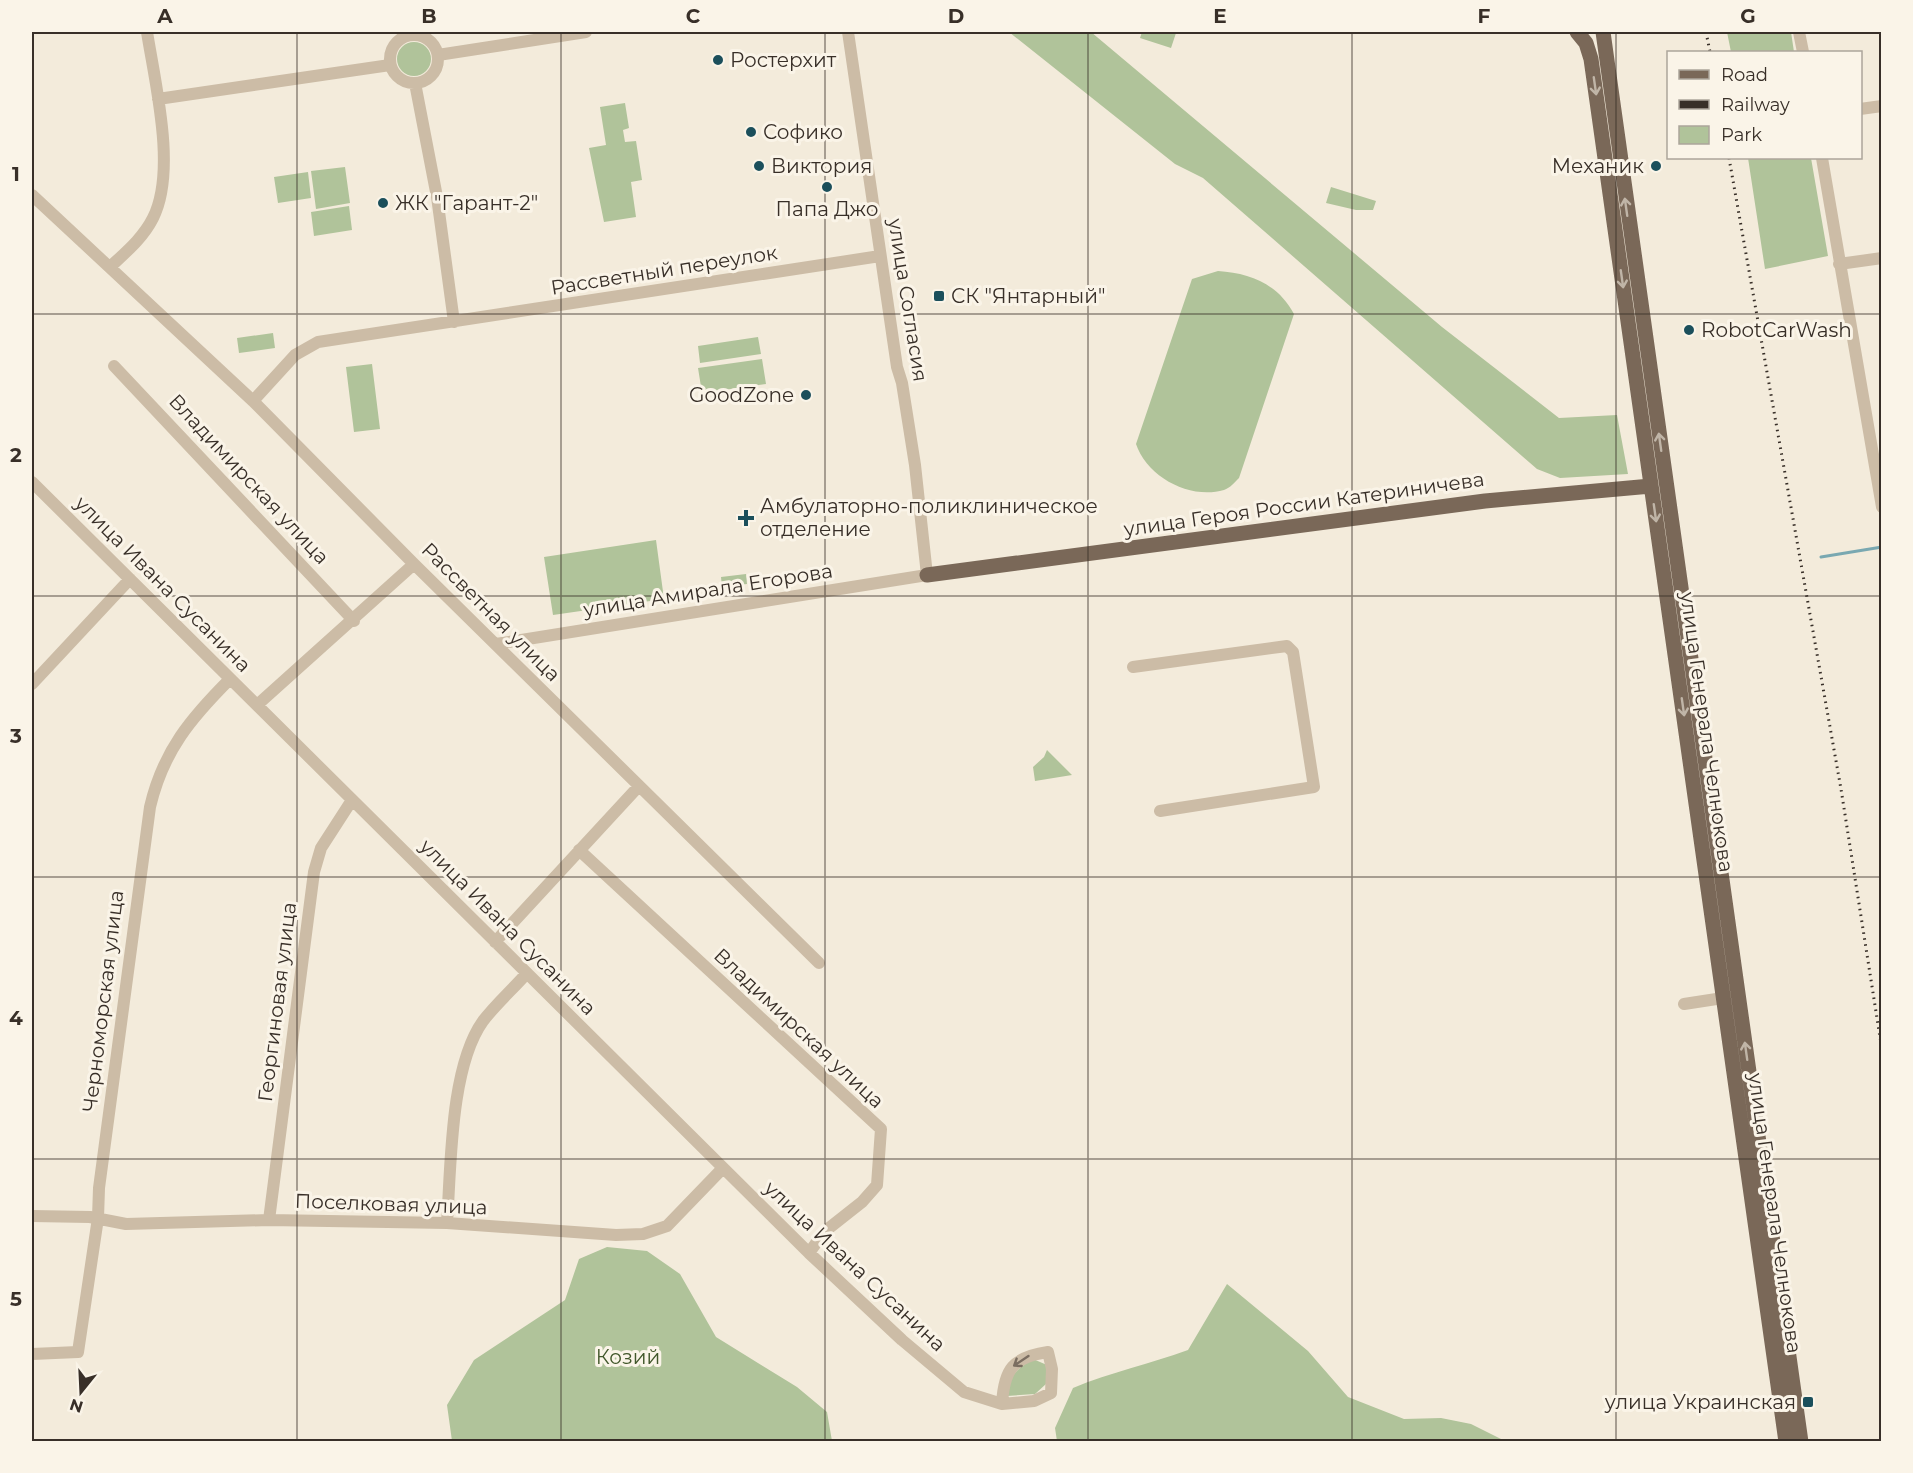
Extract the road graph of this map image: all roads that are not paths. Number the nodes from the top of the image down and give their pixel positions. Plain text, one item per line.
1 (147, 32) edge
2 (586, 32) edge
3 (848, 32) edge
4 (1577, 32) edge
5 (1603, 32) edge
6 (1799, 32) edge
7 (409, 33) edge
8 (1803, 51) edge
9 (438, 55) junction
10 (390, 65) junction
11 (415, 83) junction
12 (158, 99) junction
13 (1881, 106) edge
14 (1862, 109) edge
15 (1822, 159) edge
16 (32, 195) edge
17 (880, 256) junction
18 (1881, 258) edge
19 (1839, 264) junction
20 (111, 267) junction
21 (453, 321) junction
22 (114, 366) dead end
23 (253, 401) junction
24 (32, 482) edge
25 (1652, 486) junction
26 (1881, 507) edge
27 (414, 564) junction
28 (927, 575) junction
29 (130, 579) junction
30 (354, 621) junction
31 (496, 644) junction
32 (1133, 667) dead end
33 (230, 679) junction
34 (32, 684) edge
35 (257, 705) junction
36 (639, 786) junction
37 (352, 800) junction
38 (1160, 811) dead end
39 (579, 850) junction
40 (495, 942) junction
41 (819, 963) dead end
42 (527, 974) junction
43 (1724, 998) junction
44 (1684, 1004) dead end
45 (723, 1168) junction
46 (32, 1216) edge
47 (98, 1218) junction
48 (268, 1220) junction
49 (447, 1223) junction
50 (809, 1253) junction
51 (32, 1354) edge
52 (1002, 1404) junction
53 (1786, 1442) edge
54 (1801, 1442) edge

1 - 12 street
2 - 9 street
3 - 17 street, улица Согласия
4 -> 25 main road, улица Генерала Челнокова
54 -> 5 main road, улица Генерала Челнокова
6 - 8 street
7 - 9 street
7 - 10 street
9 - 11 street
10 - 11 street
10 - 12 street
11 - 21 street
12 - 20 street
13 - 14 street
15 - 19 street
16 - 20 street, Рассветная улица
17 - 21 street, Рассветный переулок
17 - 28 street, улица Согласия
18 - 19 street
19 - 26 street
20 - 23 street, Рассветная улица
21 - 23 street, Рассветный переулок
22 - 30 street, Владимирская улица
23 - 27 street, Рассветная улица
24 - 29 street, улица Ивана Сусанина
25 - 28 main road, улица Героя России Катериничева
25 -> 43 main road, улица Генерала Челнокова
27 - 30 street
27 - 31 street, Рассветная улица
28 - 31 street, улица Амирала Егорова
29 - 33 street, улица Ивана Сусанина
29 - 34 street
30 - 35 street
31 - 36 street, Рассветная улица
32 - 38 street
33 - 35 street, улица Ивана Сусанина
33 - 47 street, Черноморская улица
35 - 37 street, улица Ивана Сусанина
36 - 39 street
36 - 41 street, Рассветная улица
37 - 40 street, улица Ивана Сусанина
37 - 48 street, Георгиновая улица
39 - 40 street
39 - 50 street, Владимирская улица
40 - 42 street, улица Ивана Сусанина
42 - 45 street, улица Ивана Сусанина
42 - 49 street
43 - 44 street
43 - 53 main road, улица Генерала Челнокова
45 - 49 street, Поселковая улица
45 - 50 street, улица Ивана Сусанина
46 - 47 street, Поселковая улица
47 - 48 street, Поселковая улица
47 - 51 street, Черноморская улица
48 - 49 street, Поселковая улица
50 - 52 street, улица Ивана Сусанина
52 -> 52 street

